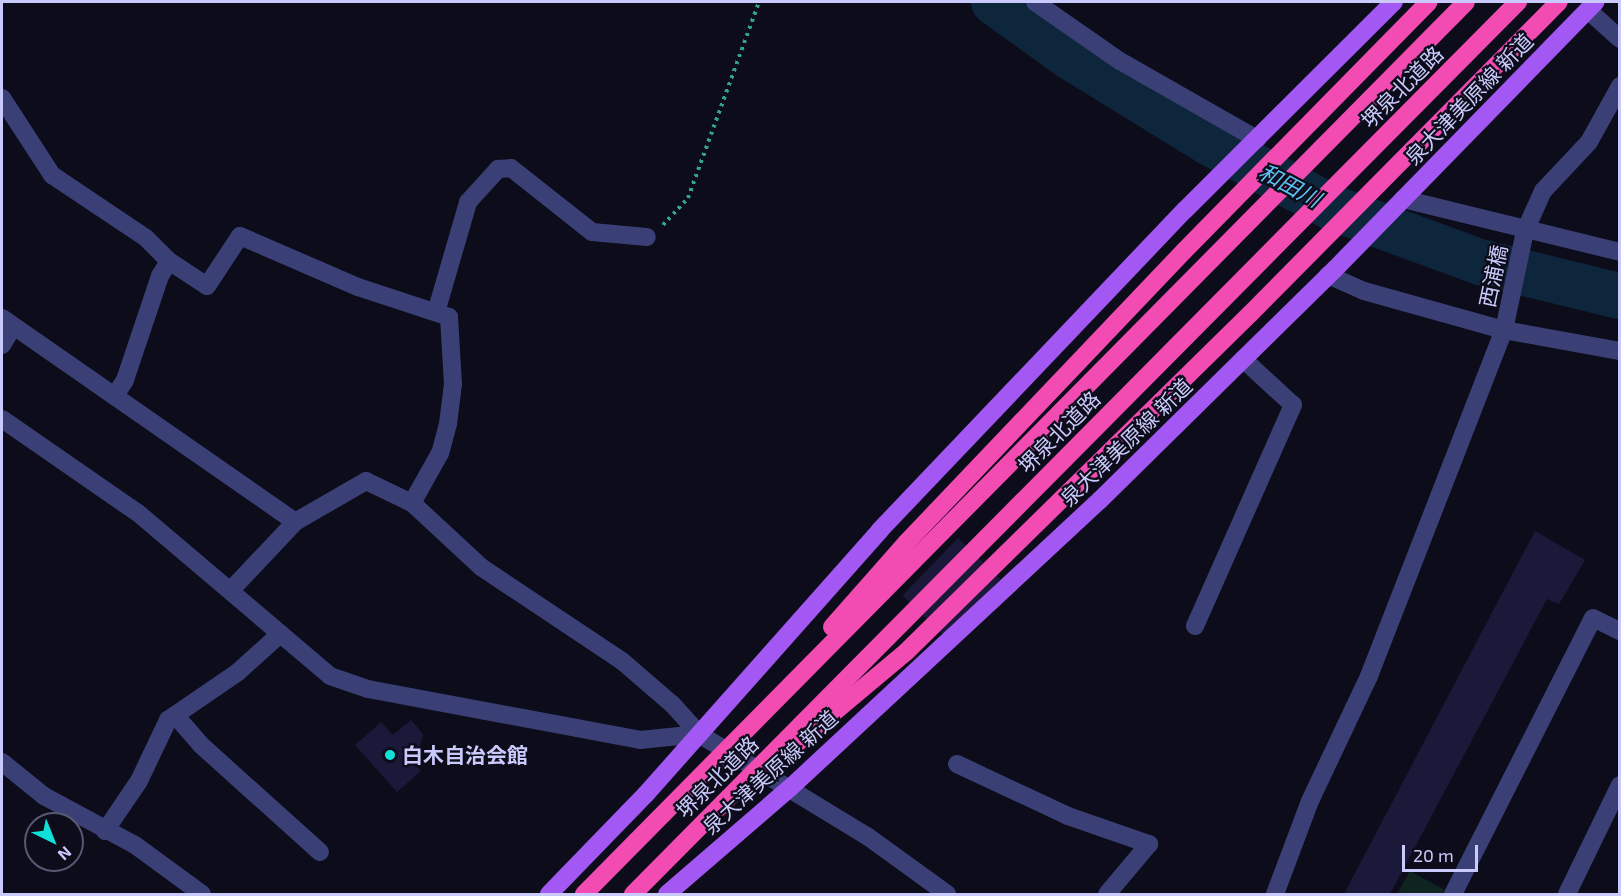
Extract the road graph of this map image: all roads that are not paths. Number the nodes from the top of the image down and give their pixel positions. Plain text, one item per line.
1 (1035, 2) edge
2 (1394, 2) edge
3 (1429, 2) edge
4 (1466, 2) edge
5 (1518, 2) edge
6 (1559, 2) edge
7 (1592, 6) edge
8 (1620, 39) edge
9 (1620, 87) edge
10 (2, 98) edge
11 (1254, 142) junction
12 (1403, 199) junction
13 (1525, 231) junction
14 (647, 237) road end
15 (1620, 252) edge
16 (169, 261) junction
17 (1331, 272) junction
18 (437, 309) junction
19 (7, 322) edge
20 (1504, 330) junction
21 (2, 345) edge
22 (1620, 351) edge
23 (1243, 358) junction
24 (116, 394) junction
25 (2, 419) edge
26 (412, 503) junction
27 (295, 522) junction
28 (231, 590) junction
29 (1195, 626) dead end
30 (1620, 631) edge
31 (280, 634) junction
32 (175, 715) junction
33 (699, 734) junction
34 (2, 762) edge
35 (957, 764) dead end
36 (701, 775) junction
37 (1620, 785) edge
38 (790, 788) junction
39 (725, 801) junction
40 (105, 831) junction
41 (320, 852) dead end
42 (202, 894) edge
43 (549, 894) edge
44 (584, 894) edge
45 (633, 894) edge
46 (667, 894) edge
47 (947, 894) edge
48 (1107, 894) edge
49 (1275, 894) edge
50 (1453, 894) edge
51 (1567, 894) edge

1 - 11 street
2 - 11 main road
3 - 36 highway, bridge
4 - 36 highway, 堺泉北道路, bridge
5 - 39 highway, 堺泉北道路, bridge
6 - 39 highway, bridge
7 - 8 street
7 - 12 main road, 泉大津美原線 新道
9 - 13 street, 西浦橋
10 - 16 street
11 - 33 main road
12 - 13 street
12 - 17 main road, 泉大津美原線 新道
13 - 15 street
13 - 20 street, 西浦橋
14 - 18 street
16 - 18 street
16 - 24 street
17 - 20 street
17 - 23 main road, 泉大津美原線 新道
18 - 26 street
19 - 21 street
19 - 24 street
20 - 22 street
20 - 49 street, 西浦橋
23 - 29 street
23 - 38 main road, 泉大津美原線 新道
24 - 27 street
25 - 28 street
26 - 27 street
26 - 33 street
27 - 28 street
28 - 31 street
30 - 50 street
31 - 32 street
31 - 33 street
32 - 40 street
32 - 41 street
33 - 38 street
33 - 43 main road
34 - 40 street
35 - 48 street
36 - 44 highway, 堺泉北道路, bridge
37 - 51 street
38 - 46 main road, 泉大津美原線 新道
38 - 47 street
39 - 45 highway, 堺泉北道路, bridge
40 - 42 street

